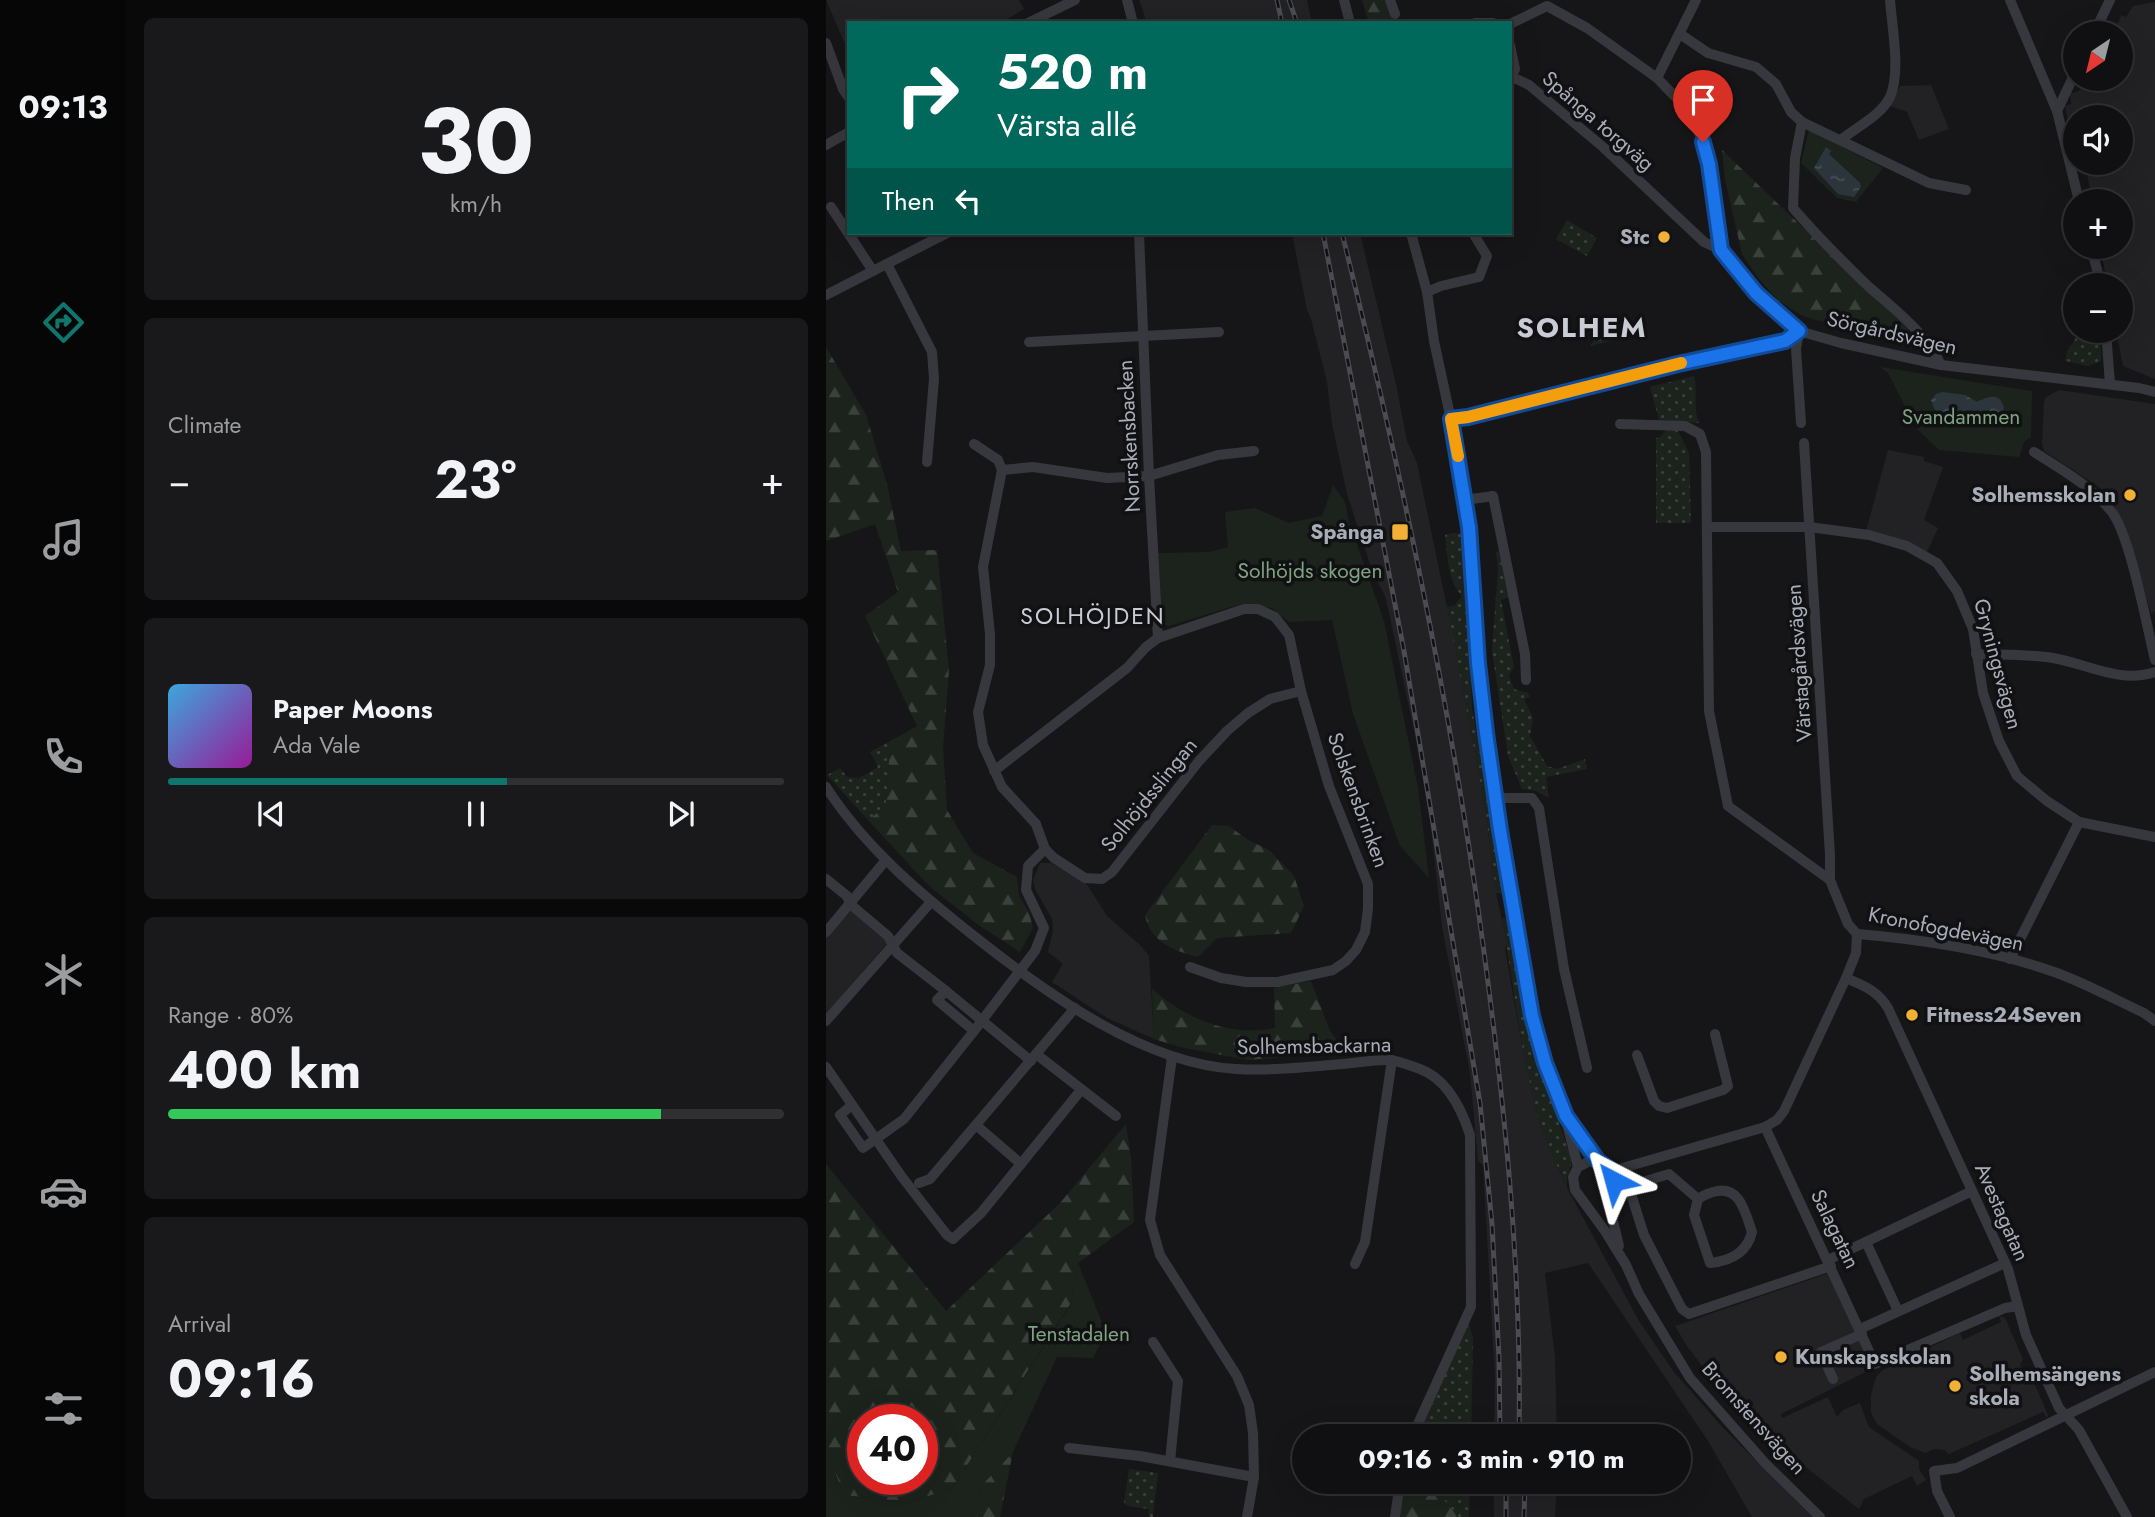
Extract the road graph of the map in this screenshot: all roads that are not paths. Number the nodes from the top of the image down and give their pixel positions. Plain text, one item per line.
1 (1075, 0) edge
2 (1127, 0) edge
3 (1343, 0) edge
4 (1390, 0) edge
5 (1696, 0) edge
6 (1890, 0) edge
7 (2010, 0) edge
8 (2109, 0) edge
9 (1395, 14) dead end
10 (1035, 21) edge
11 (1132, 21) edge
12 (1349, 21) edge
13 (2099, 21) edge
14 (1512, 23) edge
15 (1680, 34) junction
16 (826, 43) edge
17 (1512, 51) edge
18 (1512, 76) edge
19 (1512, 78) edge
20 (1657, 78) junction
21 (2066, 91) edge
22 (847, 95) edge
23 (2057, 111) junction
24 (1802, 122) junction
25 (847, 133) edge
26 (1841, 140) junction
27 (826, 145) edge
28 (2076, 189) edge
29 (1966, 190) dead end
30 (831, 207) dead end
31 (847, 231) edge
32 (849, 235) edge
33 (943, 235) edge
34 (1139, 235) edge
35 (1412, 235) edge
36 (1474, 235) edge
37 (1721, 250) junction
38 (887, 264) junction
39 (873, 271) junction
40 (1427, 292) junction
41 (826, 295) edge
42 (1799, 331) junction
43 (1219, 332) dead end
44 (1143, 335) junction
45 (1028, 342) dead end
46 (2107, 343) edge
47 (1941, 365) junction
48 (2110, 384) junction
49 (2155, 392) edge
50 (1451, 419) junction
51 (1801, 423) dead end
52 (1620, 424) dead end
53 (1804, 443) dead end
54 (974, 444) dead end
55 (1254, 451) dead end
56 (2034, 453) dead end
57 (927, 462) dead end
58 (1002, 470) junction
59 (1149, 476) junction
60 (1465, 500) junction
61 (1708, 527) junction
62 (1809, 527) junction
63 (1158, 638) junction
64 (1976, 654) junction
65 (2155, 660) edge
66 (2155, 672) edge
67 (1526, 680) dead end
68 (1301, 691) junction
69 (994, 771) junction
70 (826, 787) edge
71 (1497, 798) junction
72 (2080, 822) junction
73 (2155, 837) edge
74 (1045, 849) junction
75 (886, 860) junction
76 (826, 879) edge
77 (1830, 880) junction
78 (931, 902) junction
79 (850, 904) junction
80 (826, 932) edge
81 (1857, 934) junction
82 (893, 944) junction
83 (2010, 959) junction
84 (1189, 967) dead end
85 (1021, 972) junction
86 (1846, 978) junction
87 (946, 990) junction
88 (1075, 1008) junction
89 (826, 1021) edge
90 (983, 1021) junction
91 (2155, 1021) edge
92 (974, 1031) junction
93 (1715, 1034) dead end
94 (1637, 1055) dead end
95 (1033, 1057) junction
96 (1172, 1057) junction
97 (1392, 1060) junction
98 (826, 1067) edge
99 (1587, 1068) dead end
100 (1081, 1090) junction
101 (852, 1105) junction
102 (1116, 1116) dead end
103 (1566, 1116) junction
104 (976, 1125) junction
105 (1765, 1127) junction
106 (877, 1139) junction
107 (1598, 1161) junction
108 (1021, 1164) junction
109 (1578, 1167) junction
110 (1612, 1171) junction
111 (919, 1183) dead end
112 (1972, 1191) junction
113 (1607, 1196) junction
114 (1583, 1199) junction
115 (1698, 1199) junction
116 (1866, 1242) junction
117 (1829, 1263) junction
118 (2005, 1263) junction
119 (1354, 1264) dead end
120 (1626, 1265) junction
121 (2018, 1306) junction
122 (1898, 1311) junction
123 (1861, 1331) junction
124 (1153, 1342) dead end
125 (2155, 1372) edge
126 (1833, 1379) dead end
127 (2065, 1416) junction
128 (1418, 1424) edge
129 (1069, 1448) dead end
130 (1170, 1461) junction
131 (1254, 1477) junction
132 (1398, 1494) edge
133 (1247, 1517) edge
134 (1395, 1517) edge
135 (1820, 1517) edge
136 (1950, 1517) edge
137 (2127, 1517) edge

1 - 10 street
2 - 11 street
3 - 12 street
4 - 9 street
5 - 15 street
6 - 26 street
7 - 23 street
8 - 13 street
14 - 20 street
15 - 20 street
15 - 24 street
16 - 22 street
17 - 18 street
19 - 37 street, Spånga torgväg
20 - 37 street
21 - 23 street
23 - 28 street
24 - 26 street
24 - 47 street
25 - 27 street
26 - 29 street
30 - 31 street
32 - 39 street
33 - 38 street
34 - 44 street, Norrskensbacken
35 - 40 street, Bromstensvägen
36 - 40 street
37 - 42 street, Sörgårdsvägen
38 - 39 street
38 - 57 street
39 - 41 street
40 - 50 street, Bromstensvägen
42 - 47 street, Sörgårdsvägen
42 - 50 street
42 - 51 street
43 - 44 street
44 - 45 street
44 - 59 street, Norrskensbacken
46 - 48 street
47 - 48 street, Sörgårdsvägen
48 - 49 street, Sörgårdsvägen
50 - 60 street, Bromstensvägen
52 - 61 street
53 - 62 street, Värstagårdsvägen
54 - 58 street
55 - 59 street
56 - 65 street
58 - 59 street
58 - 69 street, Solhöjdsslingan
59 - 63 street, Norrskensbacken
60 - 67 street
60 - 71 street, Bromstensvägen
61 - 62 street, Gryningsvägen
61 - 77 street
62 - 64 street, Gryningsvägen
62 - 77 street, Värstagårdsvägen
63 - 68 street, Solskensbrinken
63 - 69 street
64 - 66 street
64 - 72 street, Gryningsvägen
68 - 74 street, Solhöjdsslingan
68 - 84 street, Solskensbrinken
69 - 74 street, Solhöjdsslingan
70 - 75 street, Solhemsbackarna
71 - 99 street
71 - 103 street, Bromstensvägen
72 - 73 street, Gryningsvägen
72 - 83 street
74 - 85 street
75 - 78 street, Solhemsbackarna
75 - 79 street
76 - 79 street
77 - 81 street, Kronofogdevägen
78 - 82 street
78 - 85 street, Solhemsbackarna
79 - 80 street
79 - 82 street
81 - 83 street, Kronofogdevägen
81 - 86 street
82 - 87 street
82 - 89 street
83 - 91 street, Kronofogdevägen
85 - 88 street, Solhemsbackarna
85 - 90 street
86 - 105 street
86 - 112 street, Avestagatan
87 - 90 street
87 - 92 street
88 - 95 street
88 - 96 street, Solhemsbackarna
90 - 92 street
90 - 95 street
92 - 106 street
93 - 94 street
95 - 100 street
95 - 104 street
96 - 97 street, Solhemsbackarna
96 - 131 street
97 - 119 street
97 - 128 street, Solhemsbackarna
98 - 101 street
100 - 102 street
100 - 108 street
101 - 106 street
101 - 106 street
103 - 107 street, Bromstensvägen
103 - 109 street, Bromstensvägen
104 - 108 street
104 - 111 street
105 - 110 street
105 - 117 street, Salagatan
106 - 108 street
107 - 109 street
107 - 110 street, Bromstensvägen
109 - 114 street, Bromstensvägen
110 - 113 street, Bromstensvägen
112 - 116 street
112 - 118 street, Avestagatan
113 - 114 street
113 - 120 street, Bromstensvägen
114 - 120 street, Bromstensvägen
115 - 115 street
115 - 117 street
116 - 117 street
116 - 122 street
117 - 123 street, Salagatan
118 - 121 street, Avestagatan
118 - 122 street
120 - 135 street, Bromstensvägen
121 - 123 street, Salagatan
121 - 127 street, Avestagatan
122 - 123 street
123 - 126 street
124 - 130 street
125 - 127 street
127 - 136 street
127 - 137 street, Avestagatan
129 - 130 street
130 - 131 street
131 - 133 street
132 - 134 street

